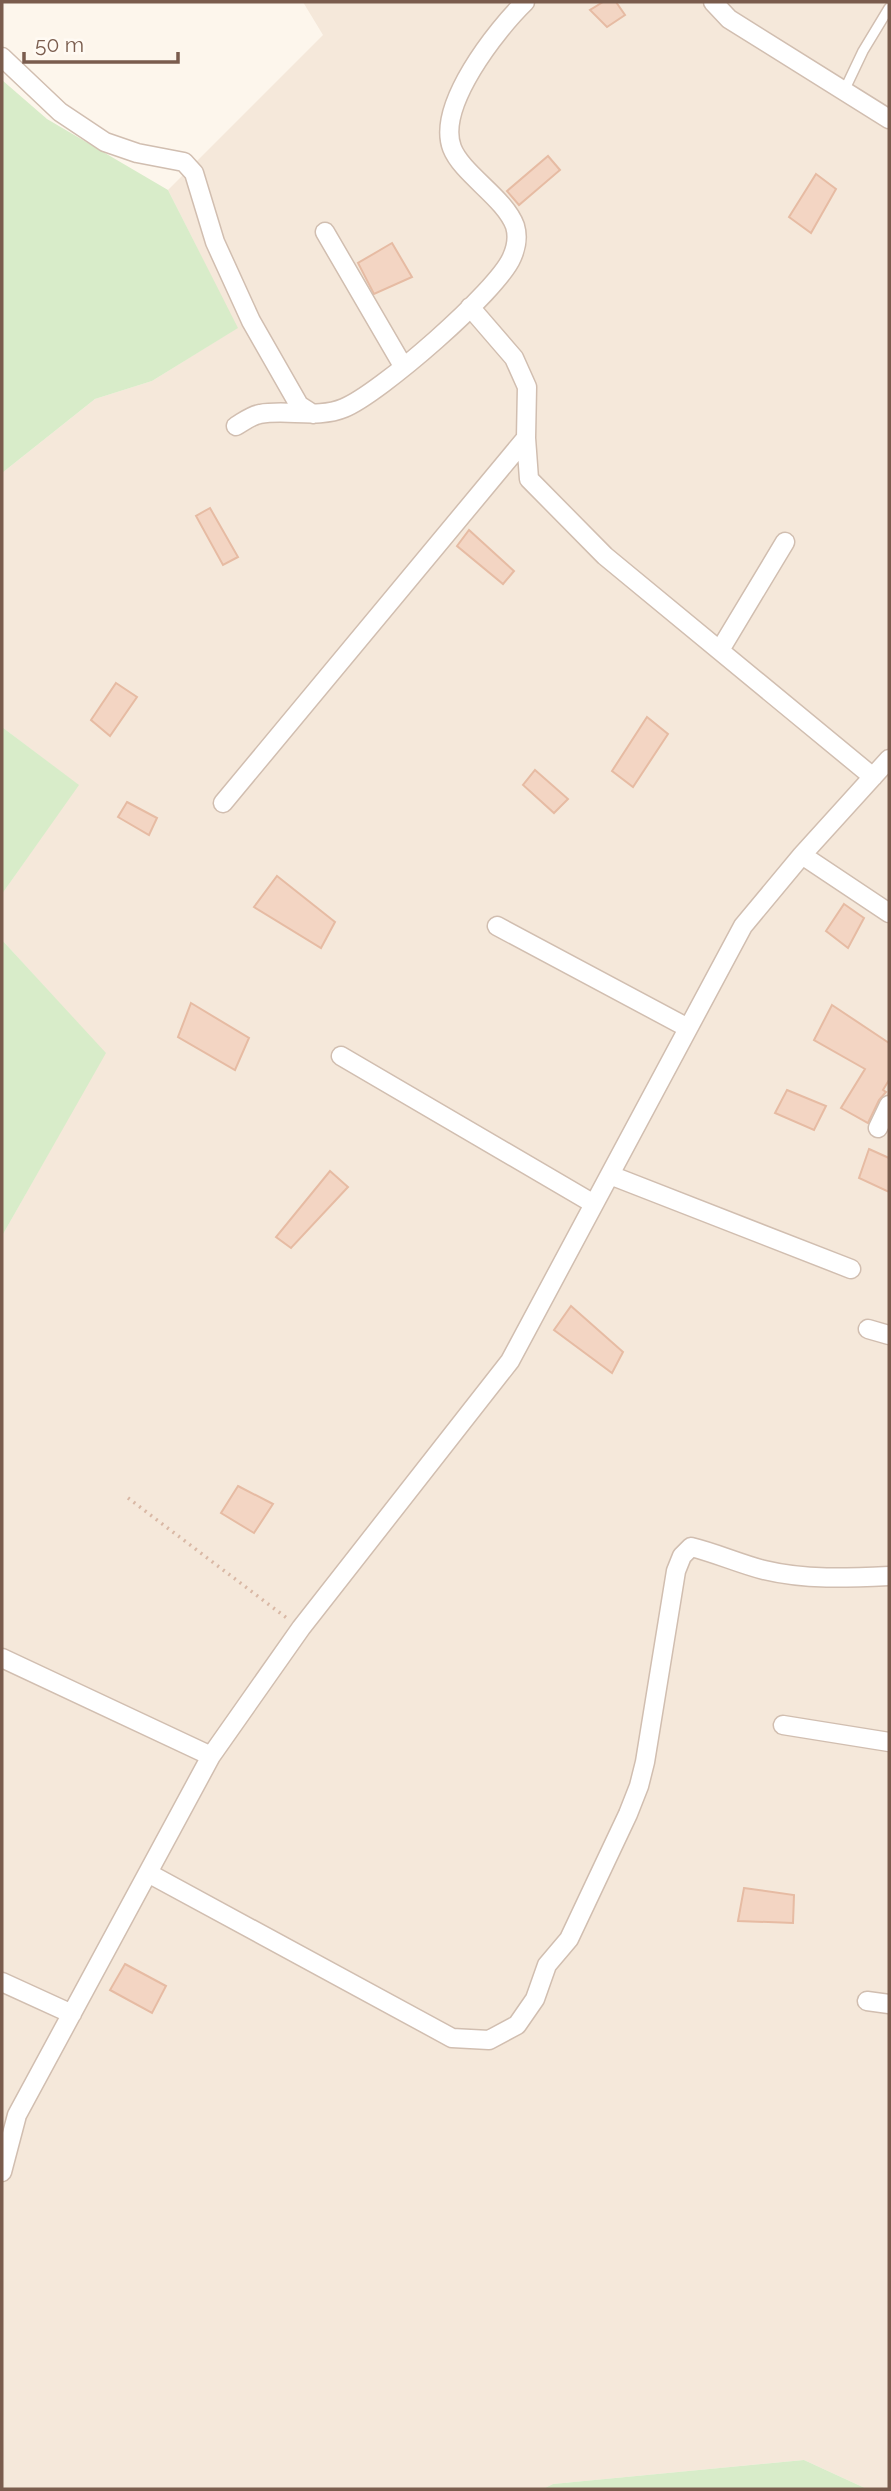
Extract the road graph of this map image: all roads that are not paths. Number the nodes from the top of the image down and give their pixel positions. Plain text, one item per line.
1 (525, 2) edge
2 (713, 2) edge
3 (889, 8) edge
4 (2, 57) edge
5 (844, 91) junction
6 (889, 119) edge
7 (325, 232) dead end
8 (470, 307) junction
9 (403, 366) junction
10 (313, 414) junction
11 (236, 426) dead end
12 (526, 438) junction
13 (785, 542) dead end
14 (720, 650) junction
15 (889, 759) edge
16 (873, 777) junction
17 (223, 803) dead end
18 (802, 855) junction
19 (889, 913) edge
20 (497, 926) dead end
21 (688, 1028) junction
22 (341, 1056) dead end
23 (889, 1105) edge
24 (878, 1128) dead end
25 (610, 1175) junction
26 (594, 1204) junction
27 (850, 1269) dead end
28 (868, 1329) dead end
29 (889, 1335) edge
30 (889, 1576) edge
31 (2, 1658) edge
32 (783, 1724) dead end
33 (889, 1742) edge
34 (211, 1756) junction
35 (148, 1873) junction
36 (2, 1982) edge
37 (867, 2001) dead end
38 (889, 2004) edge
39 (72, 2014) junction
40 (2, 2172) edge

1 - 8 street
2 - 5 street
3 - 5 lane
4 - 10 street
5 - 6 street
7 - 9 street
8 - 9 street
8 - 12 street
9 - 10 street
10 - 11 street
12 - 14 street
12 - 17 street
13 - 14 street
14 - 16 street
15 - 16 street
16 - 18 street
18 - 19 street
18 - 21 street
20 - 21 street
21 - 25 street
22 - 26 street
23 - 24 street
25 - 26 street
25 - 27 street
26 - 34 street
28 - 29 street
30 - 35 street
31 - 34 street
32 - 33 street
34 - 35 street
35 - 39 street
36 - 39 street
37 - 38 street
39 - 40 street

